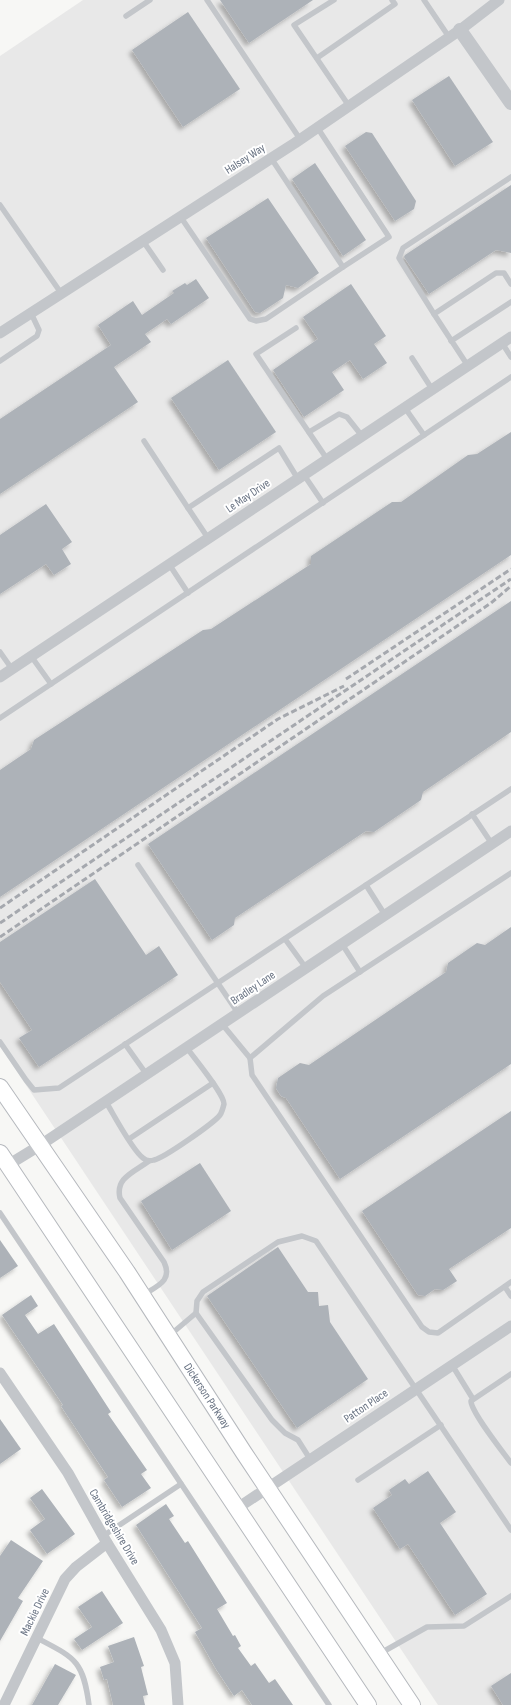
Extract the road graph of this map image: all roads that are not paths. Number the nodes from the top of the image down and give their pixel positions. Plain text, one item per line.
1 (150, 0) edge
2 (208, 0) edge
3 (334, 0) edge
4 (392, 0) edge
5 (424, 0) edge
6 (499, 0) edge
7 (126, 16) dead end
8 (455, 34) junction
9 (316, 58) junction
10 (511, 104) edge
11 (349, 106) junction
12 (317, 128) junction
13 (300, 139) junction
14 (271, 158) junction
15 (511, 177) edge
16 (0, 205) edge
17 (180, 216) junction
18 (143, 240) junction
19 (343, 267) junction
20 (163, 270) dead end
21 (511, 284) edge
22 (61, 293) junction
23 (511, 302) edge
24 (31, 312) junction
25 (434, 314) junction
26 (296, 328) dead end
27 (0, 333) edge
28 (507, 340) edge
29 (451, 341) junction
30 (511, 357) edge
31 (412, 358) dead end
32 (0, 361) edge
33 (468, 366) junction
34 (511, 377) edge
35 (432, 389) junction
36 (405, 408) junction
37 (309, 432) junction
38 (424, 435) junction
39 (362, 436) junction
40 (144, 441) dead end
41 (327, 459) junction
42 (301, 476) junction
43 (323, 502) junction
44 (188, 508) junction
45 (208, 538) junction
46 (169, 564) junction
47 (188, 592) junction
48 (0, 652) edge
49 (31, 656) junction
50 (12, 669) junction
51 (0, 677) edge
52 (51, 684) junction
53 (0, 718) edge
54 (511, 789) edge
55 (472, 814) junction
56 (511, 831) edge
57 (492, 844) junction
58 (138, 865) dead end
59 (511, 873) edge
60 (366, 885) junction
61 (385, 915) junction
62 (285, 939) junction
63 (342, 944) junction
64 (306, 968) junction
65 (360, 972) junction
66 (218, 984) junction
67 (238, 1014) junction
68 (222, 1024) junction
69 (0, 1042) edge
70 (125, 1044) junction
71 (187, 1048) junction
72 (250, 1058) junction
73 (146, 1075) junction
74 (212, 1083) junction
75 (0, 1087) edge
76 (106, 1102) junction
77 (129, 1139) junction
78 (39, 1146) junction
79 (4, 1159) edge
80 (149, 1161) junction
81 (0, 1212) edge
82 (511, 1282) edge
83 (505, 1287) junction
84 (142, 1296) junction
85 (511, 1296) edge
86 (196, 1313) junction
87 (511, 1326) edge
88 (168, 1337) junction
89 (452, 1365) junction
90 (511, 1374) edge
91 (1, 1377) edge
92 (417, 1388) junction
93 (473, 1399) junction
94 (441, 1425) junction
95 (310, 1459) junction
96 (511, 1463) edge
97 (358, 1480) dead end
98 (181, 1484) junction
99 (267, 1488) junction
100 (236, 1509) junction
101 (511, 1530) edge
102 (105, 1540) junction
103 (511, 1596) edge
104 (37, 1638) junction
105 (379, 1654) junction
106 (4, 1705) edge
107 (89, 1705) edge
108 (178, 1705) edge
109 (329, 1705) edge
110 (368, 1705) edge
111 (412, 1705) edge

1 - 7 lane
2 - 13 lane
3 - 9 lane
4 - 9 lane
5 - 8 lane
6 - 8 street, Halsey Way
8 - 10 street
8 - 11 street, Halsey Way
9 - 11 lane
11 - 12 street, Halsey Way
12 - 13 street, Halsey Way
12 - 19 lane
13 - 14 street, Halsey Way
14 - 17 street, Halsey Way
14 - 19 lane
15 - 25 lane
16 - 22 lane
17 - 18 street, Halsey Way
17 - 19 lane
18 - 20 lane
18 - 22 street, Halsey Way
21 - 25 lane
22 - 24 street, Halsey Way
23 - 29 lane
24 - 27 street, Halsey Way
24 - 32 lane
25 - 29 lane
26 - 37 lane
28 - 30 lane
28 - 33 street, Le May Drive
29 - 33 lane
31 - 35 lane
33 - 35 street, Le May Drive
34 - 38 lane
35 - 36 street, Le May Drive
36 - 38 lane
36 - 39 street, Le May Drive
37 - 39 lane
37 - 41 lane
38 - 43 lane
39 - 41 street, Le May Drive
40 - 44 lane
41 - 42 street, Le May Drive
42 - 43 lane
42 - 44 lane
42 - 45 street, Le May Drive
43 - 47 lane
44 - 45 lane
45 - 46 street, Le May Drive
46 - 47 lane
46 - 49 street, Le May Drive
47 - 52 lane
48 - 50 lane
49 - 50 street, Le May Drive
49 - 52 lane
50 - 51 street, Le May Drive
52 - 53 lane
54 - 55 lane
55 - 57 lane
55 - 60 lane
56 - 57 street, Bradley Lane
57 - 61 street, Bradley Lane
58 - 66 lane
59 - 65 lane
60 - 61 lane
60 - 62 lane
61 - 63 street, Bradley Lane
62 - 64 lane
62 - 66 lane
63 - 64 street, Bradley Lane
63 - 65 lane
64 - 67 street, Bradley Lane
65 - 72 lane
66 - 67 lane
66 - 70 lane
67 - 68 street, Bradley Lane
68 - 71 street, Bradley Lane
68 - 72 lane
69 - 70 lane
70 - 73 lane
71 - 73 street, Bradley Lane
71 - 74 lane
72 - 83 lane
73 - 76 street, Bradley Lane
74 - 77 lane
74 - 80 lane
75 - 78 main road, Dickerson Parkway
76 - 77 lane
76 - 78 street, Bradley Lane
77 - 80 lane
78 - 79 street, Bradley Lane
78 - 84 main road, Dickerson Parkway
79 - 100 main road
80 - 84 lane
81 - 98 lane
82 - 83 lane
83 - 85 lane
84 - 88 main road, Dickerson Parkway
86 - 88 lane
86 - 92 lane
86 - 95 lane
87 - 89 street, Patton Place
88 - 99 main road, Dickerson Parkway
89 - 92 street, Patton Place
89 - 93 lane
90 - 93 lane
91 - 102 street, Cambridgeshire Drive
92 - 94 lane
92 - 95 street, Patton Place
93 - 96 lane
94 - 97 lane
94 - 101 lane
95 - 99 street, Patton Place
98 - 102 lane
98 - 109 lane
99 - 100 street, Patton Place
99 - 105 main road, Dickerson Parkway
100 - 110 main road
102 - 104 street, Mackie Drive
102 - 108 street, Cambridgeshire Drive
103 - 105 lane
104 - 106 street, Mackie Drive
104 - 107 lane
105 - 111 main road, Dickerson Parkway

